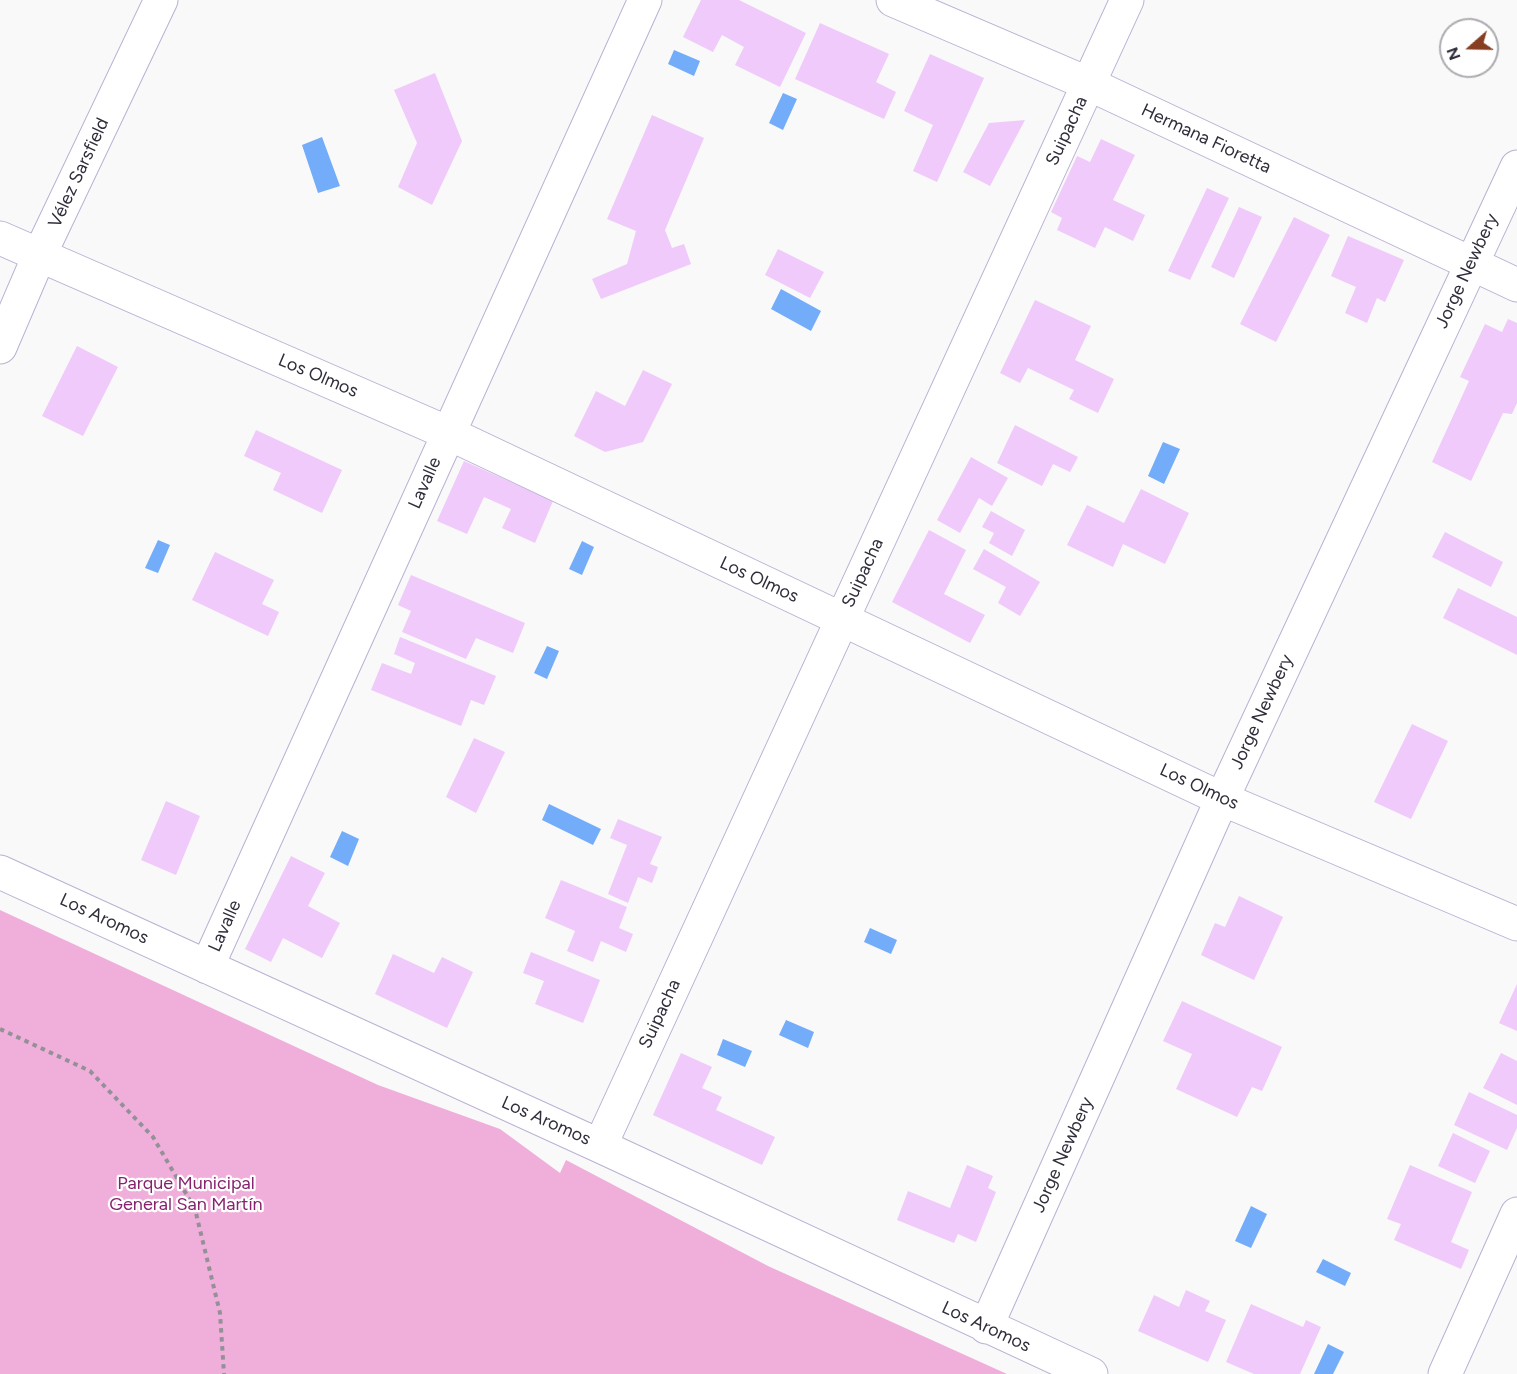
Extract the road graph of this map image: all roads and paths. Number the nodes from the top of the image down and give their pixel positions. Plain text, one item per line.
1 (161, 0) edge
2 (645, 0) edge
3 (893, 0) edge
4 (1127, 0) edge
5 (1089, 84) junction
6 (1517, 167) edge
7 (0, 238) edge
8 (39, 256) junction
9 (1470, 263) junction
10 (1517, 285) edge
11 (0, 347) edge
12 (448, 433) junction
13 (842, 619) junction
14 (1222, 799) junction
15 (0, 872) edge
16 (1517, 924) edge
17 (207, 967) junction
18 (0, 1029) edge
19 (600, 1146) junction
20 (1517, 1214) edge
21 (986, 1327) junction
22 (224, 1374) edge
23 (1090, 1374) edge
24 (1445, 1374) edge

1 - 8 street, Vélez Sarsfield
2 - 12 street, Lavalle
3 - 5 street, Hermana Fioretta
4 - 5 street, Suipacha
5 - 9 street, Hermana Fioretta
5 - 13 street, Suipacha
6 - 9 street, Jorge Newbery
7 - 8 street, Los Olmos
8 - 11 street, Vélez Sarsfield
8 - 12 street, Los Olmos
9 - 10 street, Hermana Fioretta
9 - 14 street, Jorge Newbery
12 - 13 street, Los Olmos
12 - 17 street, Lavalle
13 - 14 street, Los Olmos
13 - 19 street, Suipacha
14 - 16 street, Los Olmos
14 - 21 street, Jorge Newbery
15 - 17 street, Los Aromos
17 - 19 street, Los Aromos
18 - 22 path
19 - 21 street, Los Aromos
20 - 24 street
21 - 23 street, Los Aromos

